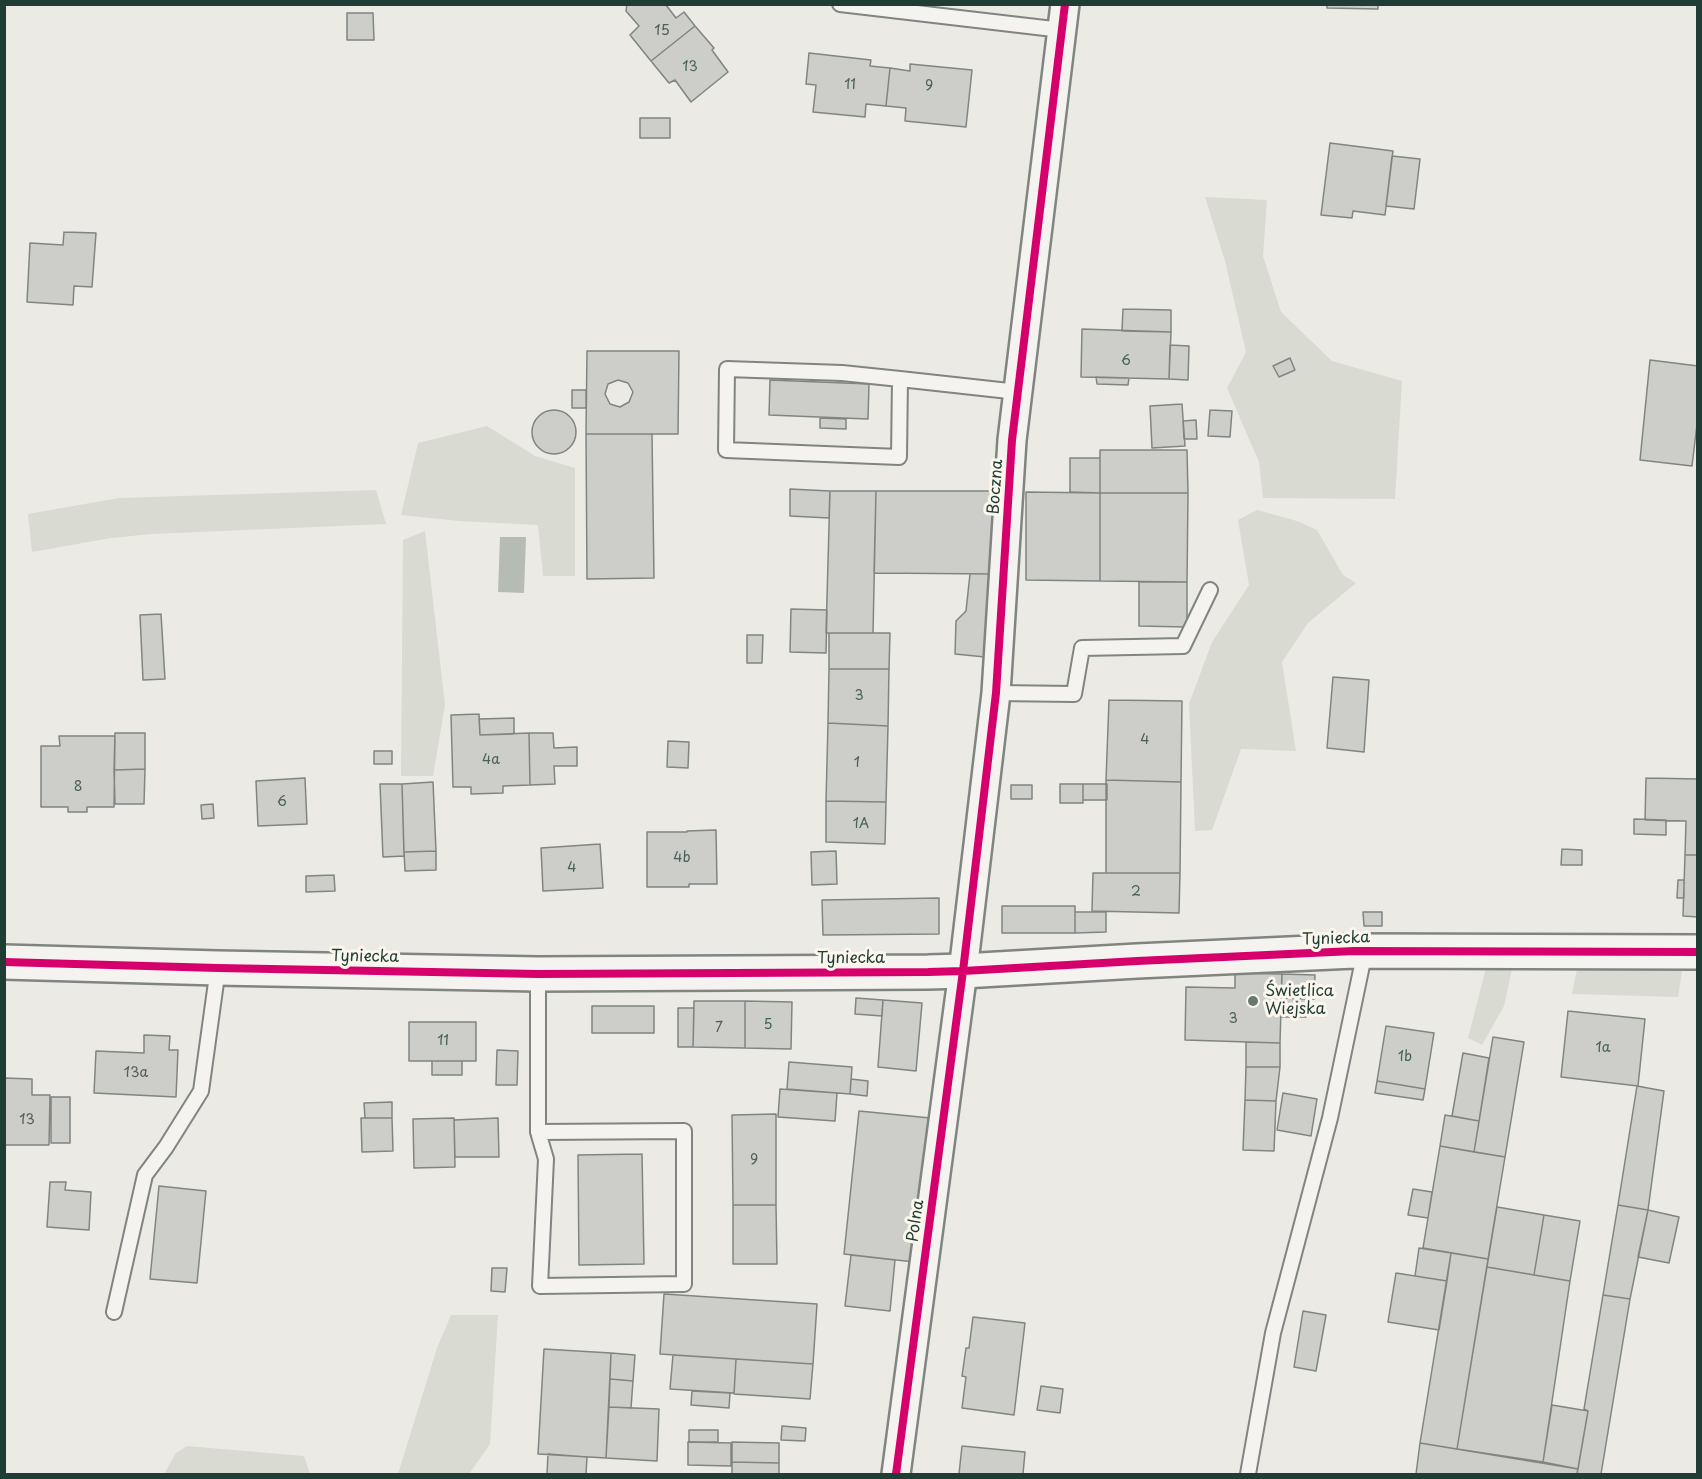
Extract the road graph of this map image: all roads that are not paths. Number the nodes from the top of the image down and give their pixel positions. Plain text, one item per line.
1 (840, 4) edge
2 (1063, 17) edge
3 (900, 379) junction
4 (1018, 392) junction
5 (1210, 590) dead end
6 (996, 693) junction
7 (1365, 951) junction
8 (1698, 952) edge
9 (4, 962) edge
10 (218, 968) junction
11 (963, 971) junction
12 (538, 974) junction
13 (538, 1132) junction
14 (114, 1312) dead end
15 (896, 1474) edge
16 (1248, 1474) edge

1 - 2 lane
2 - 4 street, Boczna
3 - 3 lane
3 - 4 lane
4 - 6 street, Boczna
5 - 6 lane
6 - 11 street, Boczna
7 - 8 street, Tyniecka
7 - 11 street, Tyniecka
7 - 16 lane
9 - 10 street, Tyniecka
10 - 12 street, Tyniecka
10 - 14 lane
11 - 12 street, Tyniecka
11 - 15 street, Polna
12 - 13 lane
13 - 13 lane

